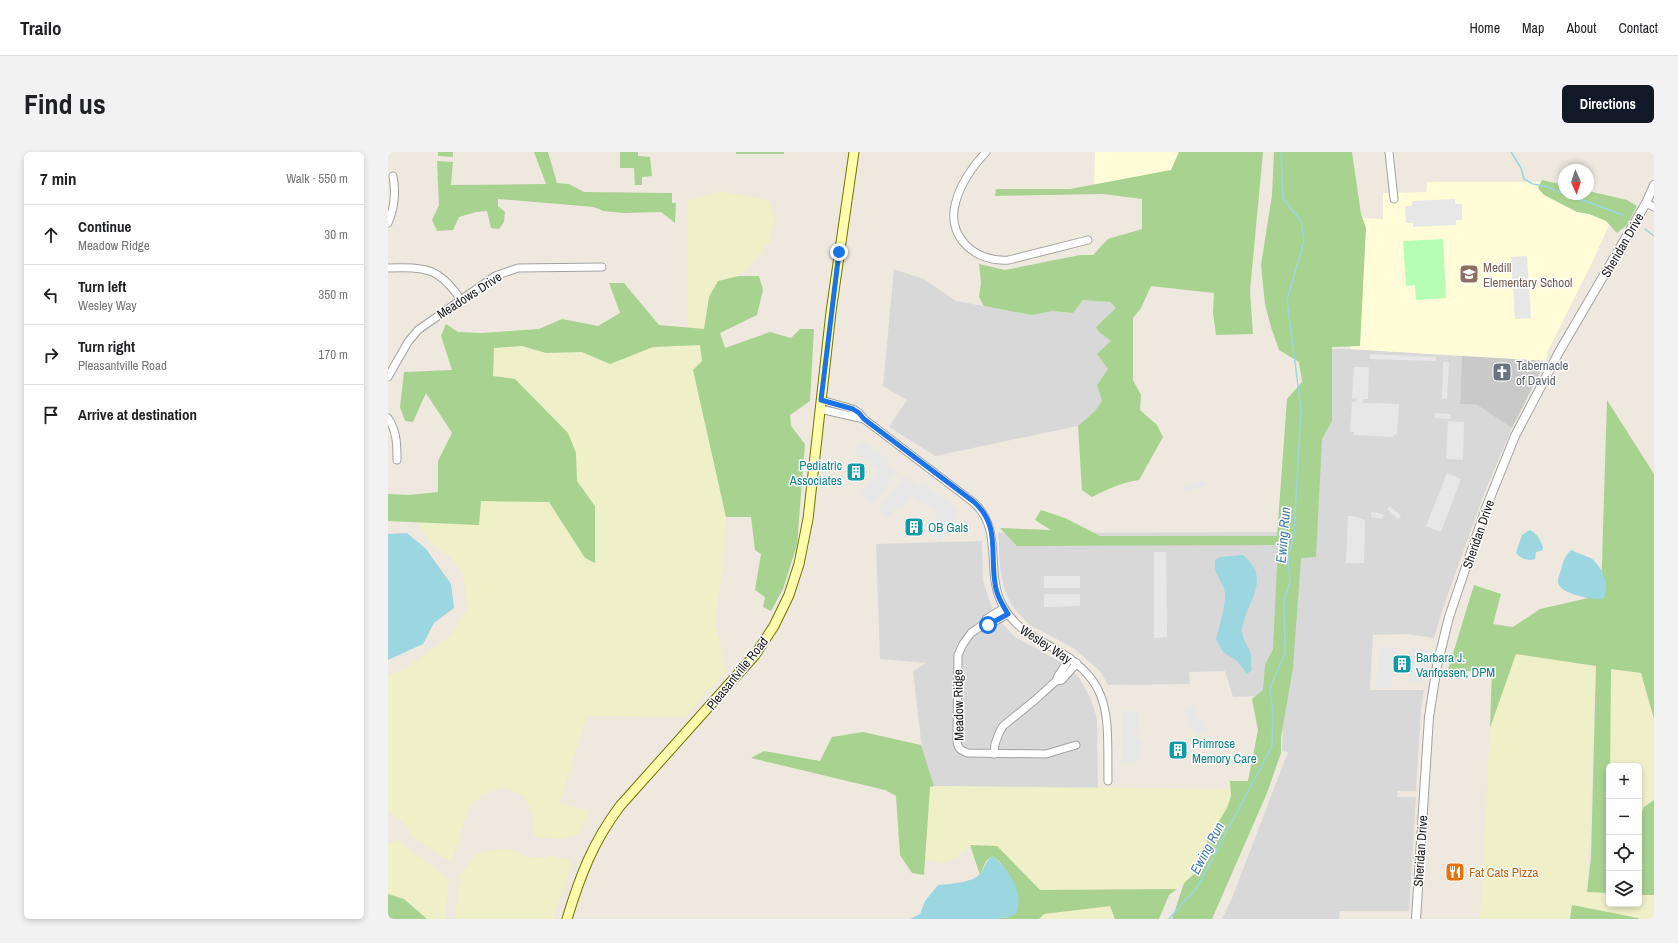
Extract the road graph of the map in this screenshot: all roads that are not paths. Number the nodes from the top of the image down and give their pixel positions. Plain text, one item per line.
1 (854, 152) edge
2 (986, 152) edge
3 (1389, 152) edge
4 (393, 176) dead end
5 (1654, 185) edge
6 (1394, 199) dead end
7 (1646, 203) junction
8 (1654, 207) edge
9 (388, 223) edge
10 (1088, 240) dead end
11 (602, 267) dead end
12 (388, 268) edge
13 (461, 300) junction
14 (388, 377) edge
15 (821, 404) junction
16 (388, 418) edge
17 (397, 460) dead end
18 (1006, 611) junction
19 (1070, 658) junction
20 (1076, 663) junction
21 (1056, 681) junction
22 (1076, 745) dead end
23 (994, 754) junction
24 (1108, 781) dead end
25 (567, 919) edge
26 (1416, 919) edge

1 - 15 main road, Pleasantville Road
2 - 10 street
3 - 6 street
4 - 9 street
5 - 7 street, Sheridan Drive
7 - 8 street
7 - 26 street, Sheridan Drive
11 - 13 street, Meadows Drive
12 - 13 street
13 - 14 street, Meadows Drive
15 - 18 street, Wesley Way
15 - 25 main road, Pleasantville Road
16 - 17 street
18 - 19 street, Wesley Way
18 - 23 street, Meadow Ridge
19 - 20 street, Wesley Way
19 - 21 street
20 - 21 street
20 - 24 street, Wesley Way
21 - 23 street
22 - 23 street, Meadow Ridge

